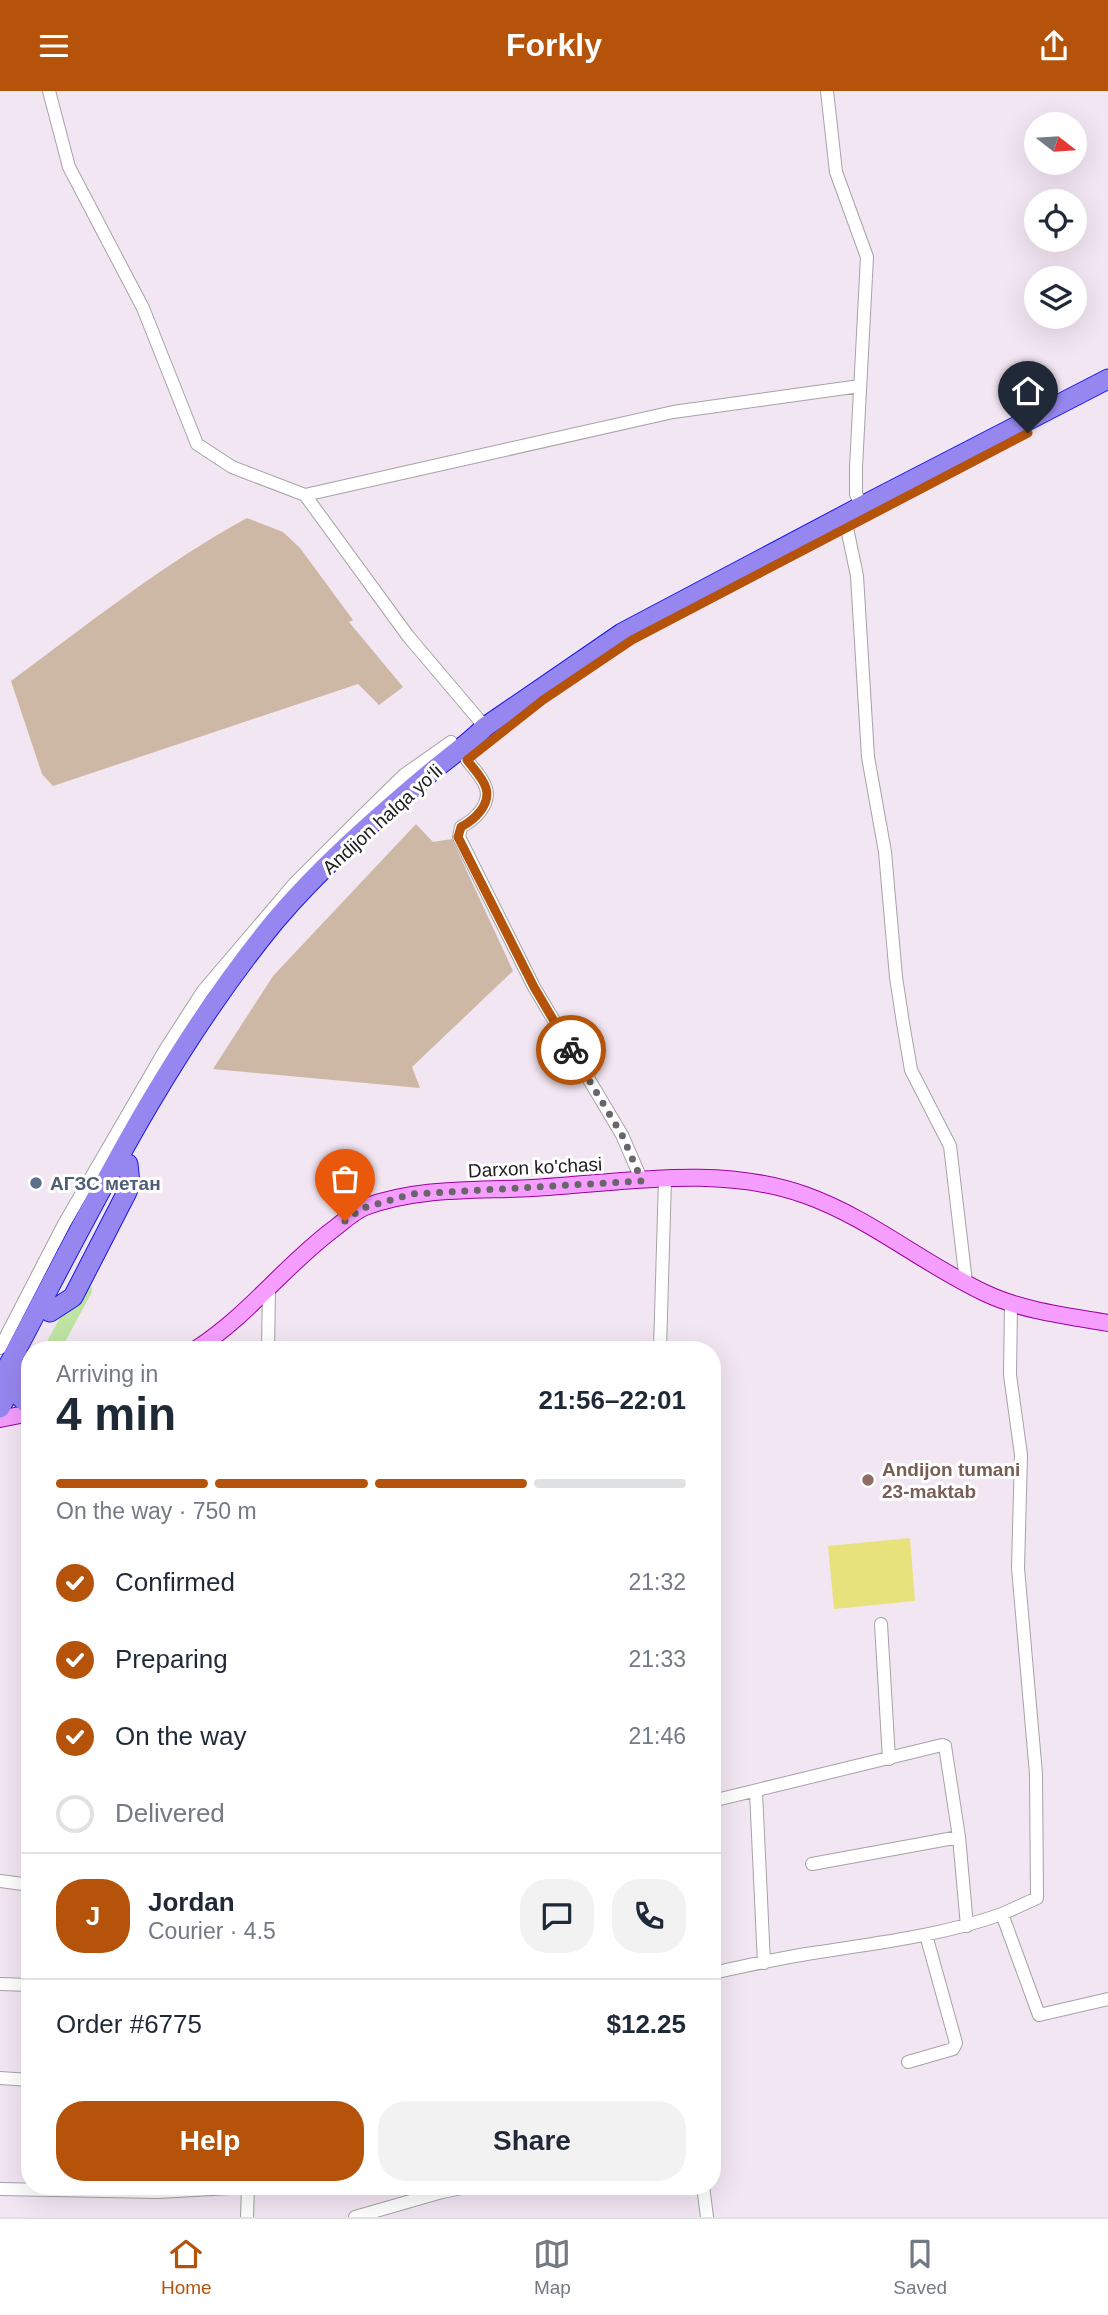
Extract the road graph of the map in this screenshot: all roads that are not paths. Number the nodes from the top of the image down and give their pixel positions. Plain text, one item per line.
1 (49, 91) edge
2 (827, 91) edge
3 (1108, 379) edge
4 (860, 386) junction
5 (1108, 392) edge
6 (305, 495) junction
7 (862, 506) junction
8 (847, 528) junction
9 (485, 727) junction
10 (462, 749) junction
11 (665, 1179) junction
12 (642, 1181) junction
13 (966, 1282) junction
14 (269, 1288) junction
15 (1011, 1303) junction
16 (38, 1308) junction
17 (1108, 1323) edge
18 (24, 1341) edge
19 (32, 1341) edge
20 (210, 1341) edge
21 (268, 1341) edge
22 (660, 1341) edge
23 (0, 1349) edge
24 (21, 1349) edge
25 (21, 1362) edge
26 (8, 1380) edge
27 (21, 1398) edge
28 (0, 1408) edge
29 (21, 1415) edge
30 (0, 1419) edge
31 (881, 1624) dead end
32 (889, 1759) junction
33 (755, 1792) junction
34 (721, 1799) edge
35 (959, 1837) junction
36 (812, 1864) dead end
37 (0, 1881) edge
38 (21, 1884) edge
39 (1002, 1914) junction
40 (967, 1926) junction
41 (926, 1935) junction
42 (764, 1963) junction
43 (721, 1971) edge
44 (0, 1984) edge
45 (21, 1985) edge
46 (1108, 1999) edge
47 (908, 2062) dead end
48 (0, 2078) edge
49 (21, 2079) edge
50 (0, 2189) edge
51 (21, 2189) edge
52 (248, 2195) edge
53 (432, 2195) edge
54 (704, 2195) edge
55 (247, 2217) edge
56 (355, 2217) edge
57 (707, 2217) edge

1 - 6 street
2 - 4 street
3 - 7 highway, Andijon halqa yo‘li
4 - 6 street
4 - 7 street
5 - 8 highway, Andijon halqa yo‘li
6 - 9 street
7 - 9 highway, Andijon halqa yo‘li
8 - 10 highway, Andijon halqa yo‘li
8 - 13 street
9 - 10 highway, Andijon halqa yo‘li
10 - 12 street
10 - 16 highway, Andijon halqa yo‘li
10 - 16 highway, Andijon halqa yo‘li
11 - 12 main road, Darxon ko'chasi
11 - 13 main road, Darxon ko'chasi
11 - 22 street
12 - 14 main road, Darxon ko'chasi
13 - 15 main road, Darxon ko'chasi
14 - 20 main road, Darxon ko'chasi
14 - 21 street
15 - 17 main road, Darxon ko'chasi
15 - 39 street
16 - 18 highway, Andijon halqa yo‘li
16 - 19 highway, Andijon halqa yo‘li
16 - 23 street
24 - 26 highway, Andijon halqa yo‘li
25 - 26 highway, Andijon halqa yo‘li
26 - 27 highway
26 - 28 highway, Andijon halqa yo‘li
29 - 30 main road
31 - 32 street
32 - 33 street
32 - 35 street
33 - 34 street
33 - 42 street
35 - 36 street
35 - 40 street
37 - 38 street
39 - 40 street
39 - 46 street
40 - 41 street
41 - 42 street
41 - 47 street
42 - 43 street
44 - 45 street
48 - 49 street
50 - 51 street
52 - 55 street
53 - 56 street
54 - 57 street

